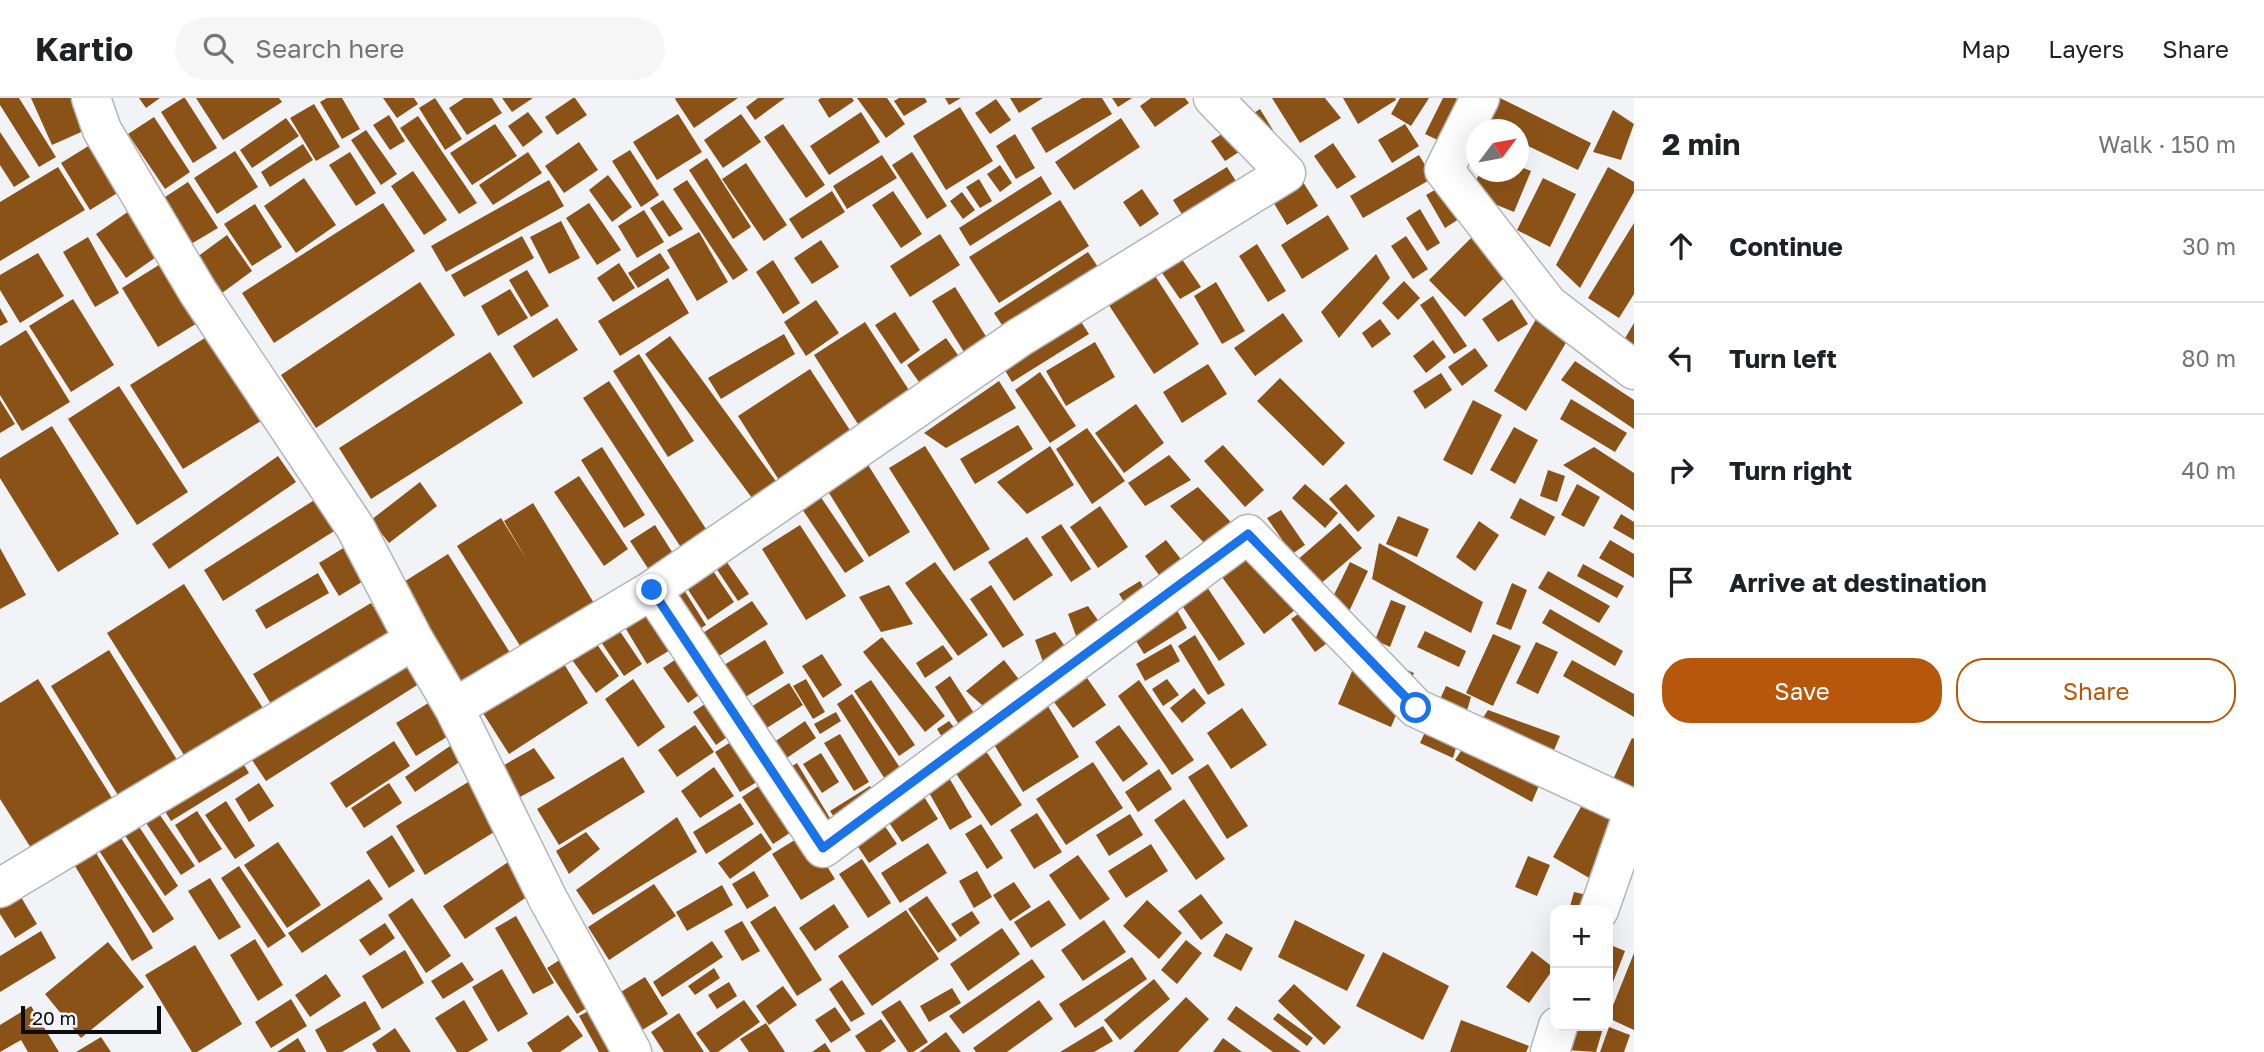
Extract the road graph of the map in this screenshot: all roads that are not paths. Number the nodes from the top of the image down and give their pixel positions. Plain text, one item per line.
1 (91, 98) edge
2 (1213, 98) edge
3 (1480, 98) edge
4 (1634, 370) edge
5 (652, 590) junction
6 (414, 640) junction
7 (454, 708) junction
8 (1634, 810) edge
9 (0, 888) edge
10 (1601, 905) edge
11 (1556, 1031) edge
12 (632, 1052) edge
13 (1550, 1052) edge

1 - 6 street
2 - 5 street
3 - 4 street
5 - 7 street
5 - 8 street
6 - 7 street
6 - 9 street
7 - 12 street
8 - 10 street
11 - 13 street

